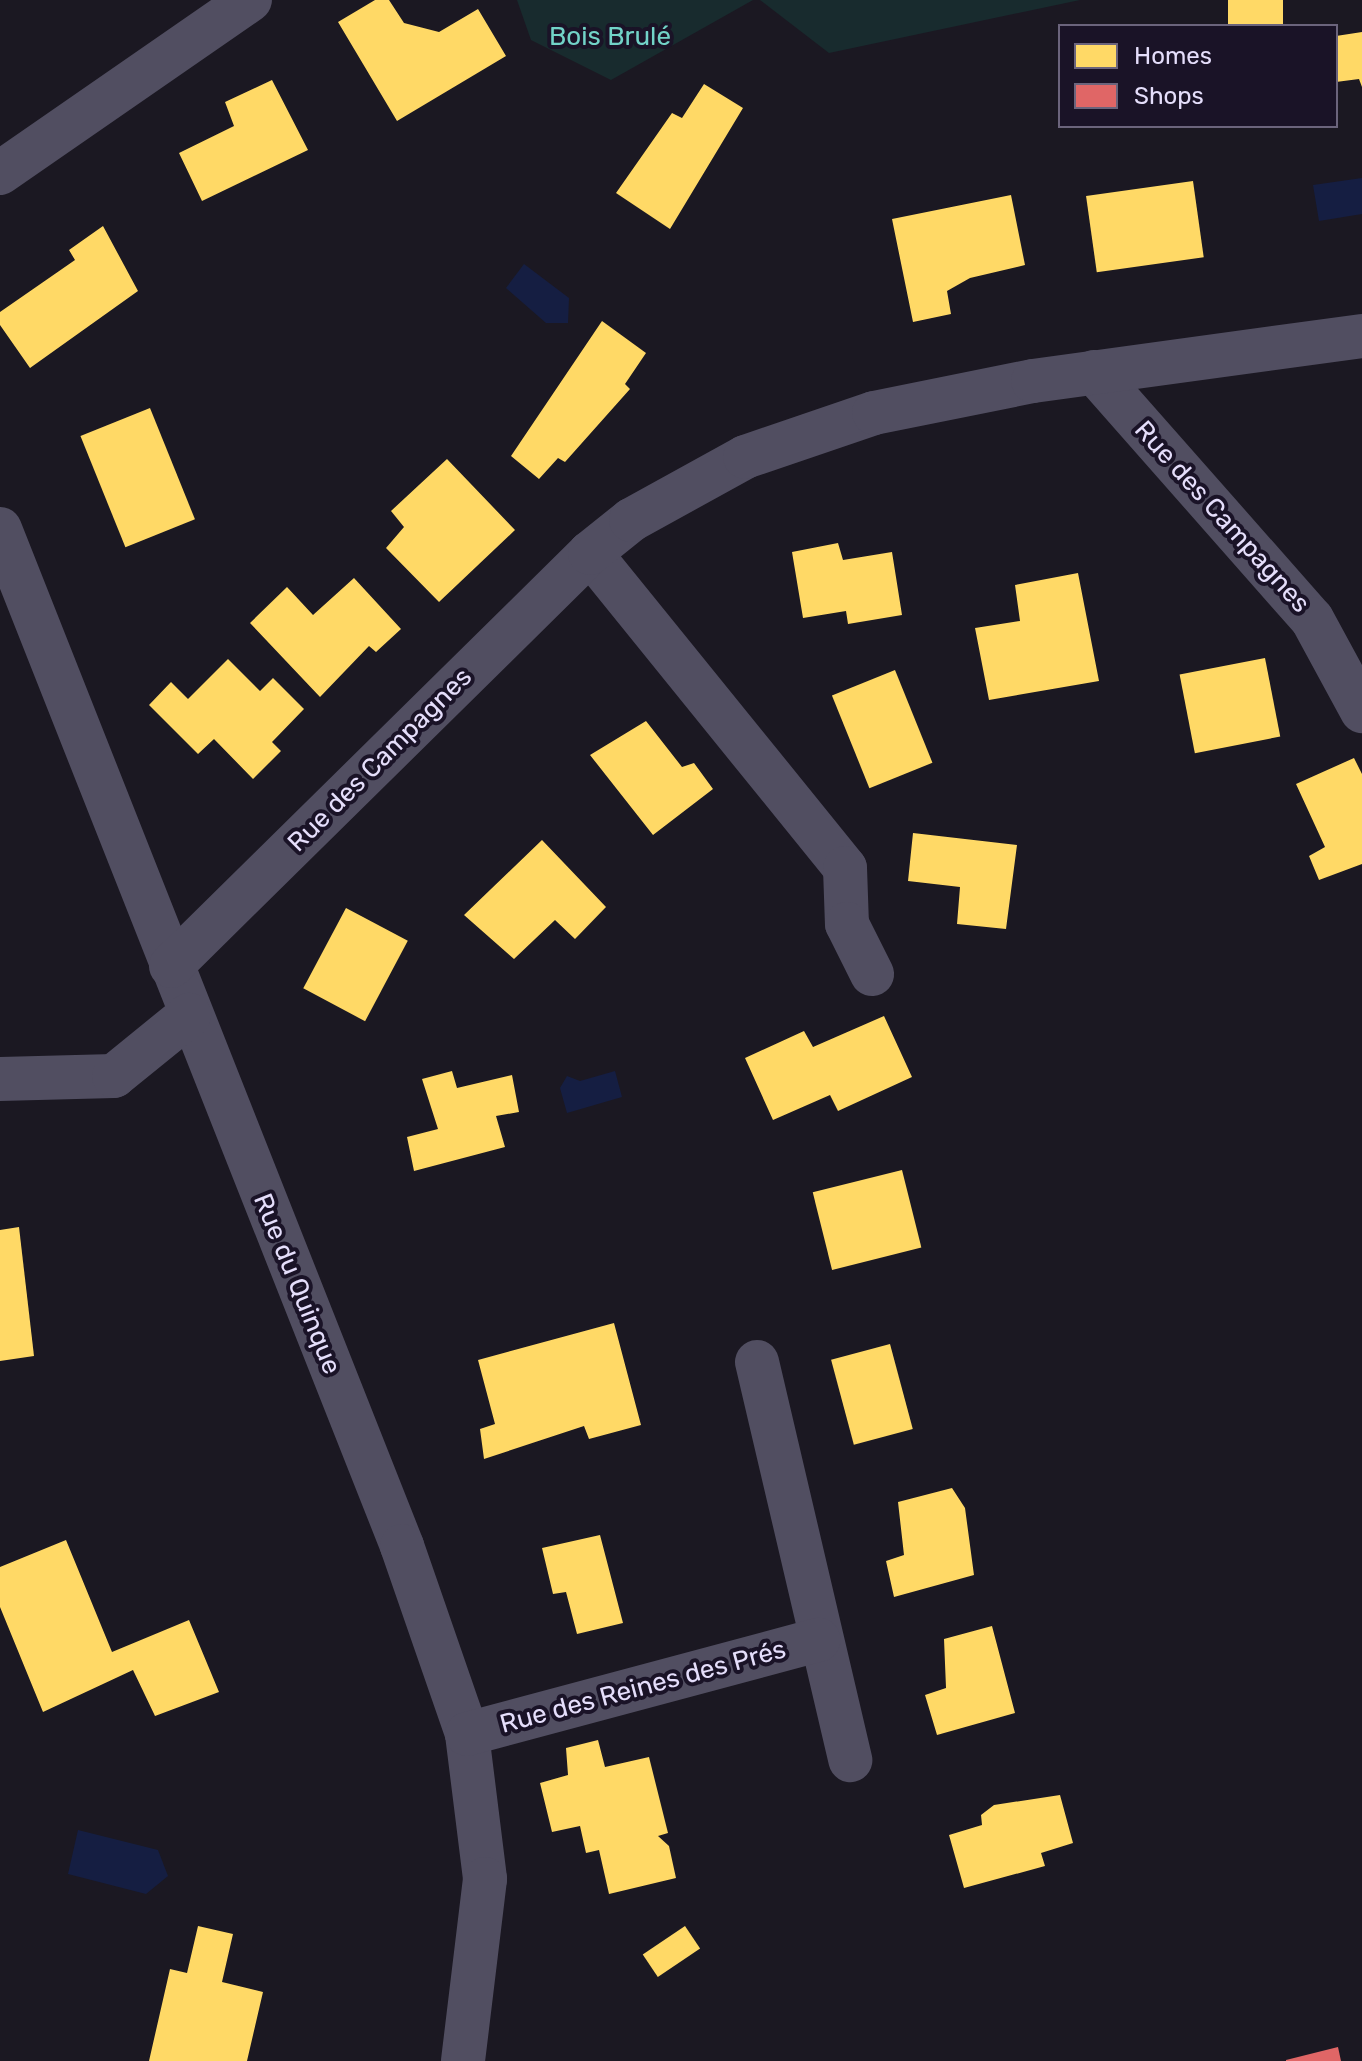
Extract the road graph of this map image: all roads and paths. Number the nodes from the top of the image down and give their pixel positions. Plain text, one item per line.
1 (250, 0) edge
2 (0, 173) edge
3 (1362, 336) edge
4 (1094, 372) junction
5 (0, 529) edge
6 (590, 553) junction
7 (1362, 711) edge
8 (171, 966) junction
9 (872, 974) dead end
10 (189, 1015) junction
11 (0, 1079) edge
12 (757, 1362) dead end
13 (819, 1640) junction
14 (467, 1734) junction
15 (850, 1760) dead end
16 (463, 2061) edge

1 - 2 street
3 - 4 street, Rue des Campagnes
4 - 6 street, Rue des Campagnes
4 - 7 street, Rue des Campagnes
5 - 8 street, Rue du Quinque
6 - 8 street, Rue des Campagnes
6 - 9 street
8 - 10 street, Rue du Quinque
10 - 11 street
10 - 14 street, Rue du Quinque
12 - 13 street, Rue des Reines des Prés
13 - 14 street, Rue des Reines des Prés
13 - 15 street, Rue des Reines des Prés
14 - 16 street, Rue du Quinque

